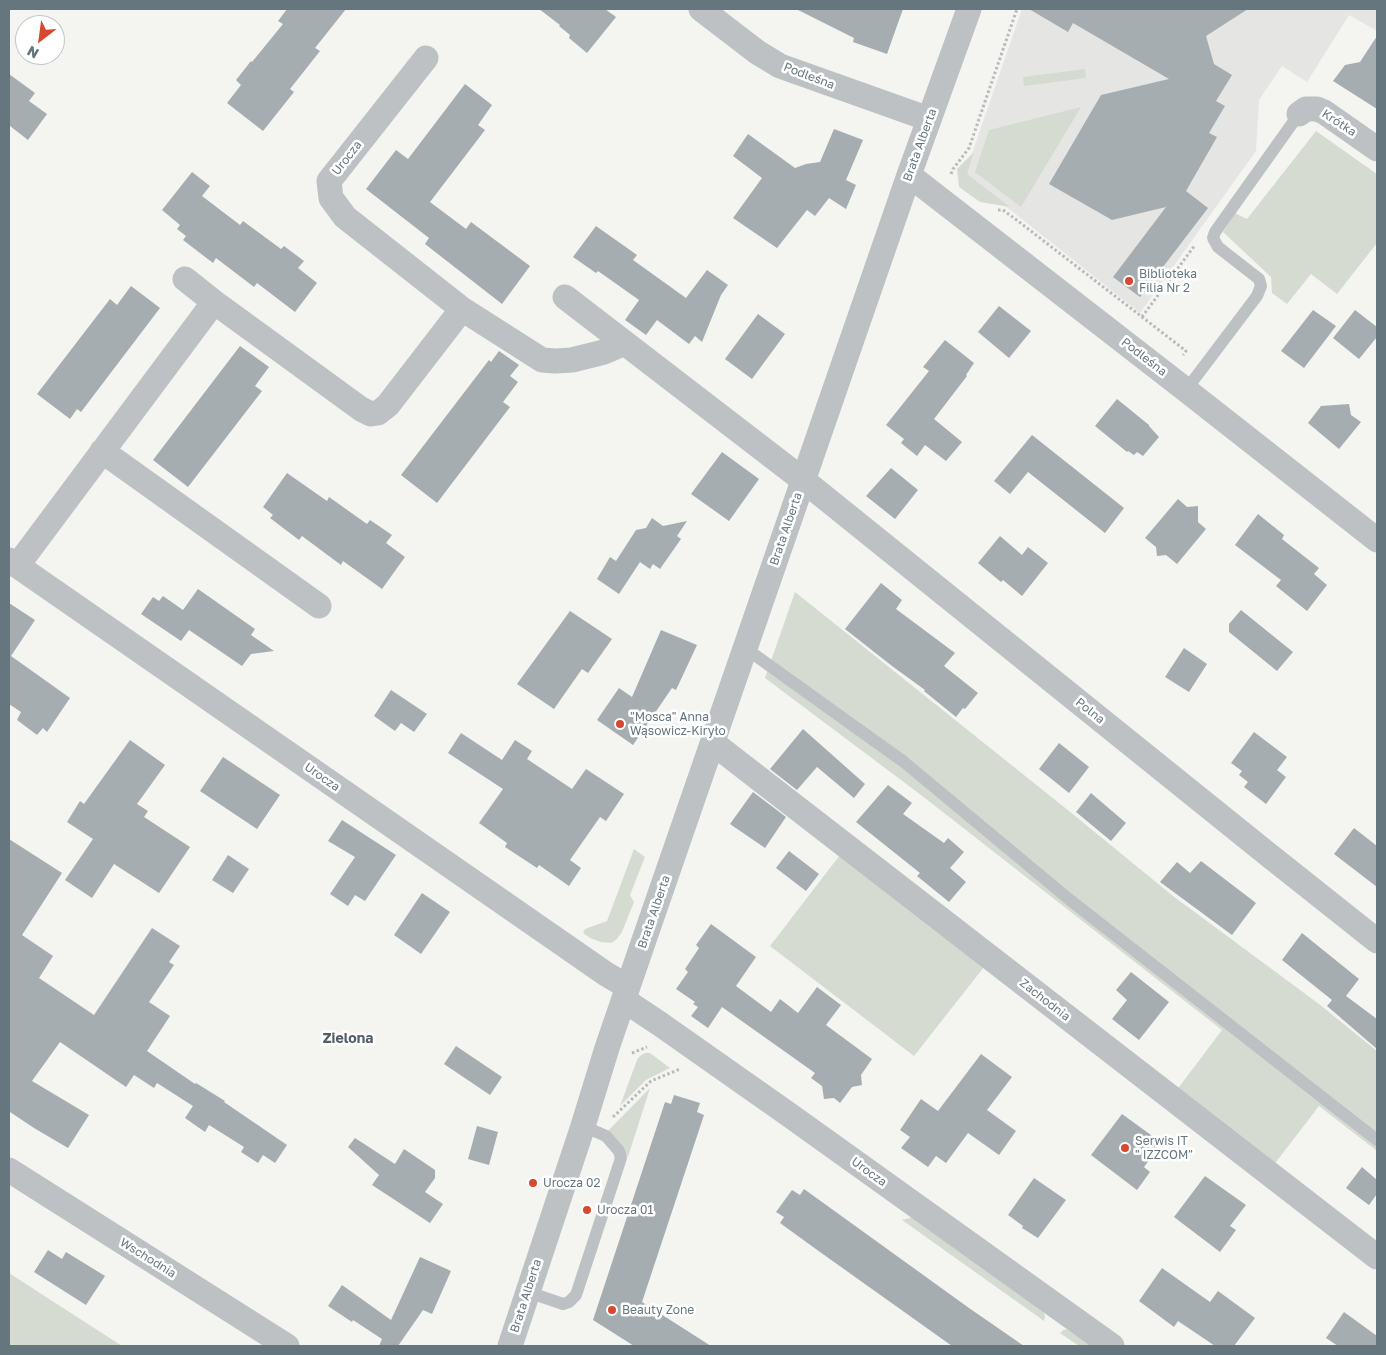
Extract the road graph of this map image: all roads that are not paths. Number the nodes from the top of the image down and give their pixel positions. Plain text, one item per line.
1 (701, 9) edge
2 (969, 9) edge
3 (426, 58) dead end
4 (1299, 114) joint
5 (929, 119) junction
6 (1377, 149) edge
7 (909, 175) junction
8 (184, 279) dead end
9 (565, 297) dead end
10 (214, 302) junction
11 (462, 309) junction
12 (625, 343) junction
13 (1186, 390) junction
14 (102, 451) junction
15 (803, 480) junction
16 (1377, 540) edge
17 (13, 563) edge
18 (319, 606) dead end
19 (745, 648) junction
20 (713, 743) junction
21 (1377, 941) edge
22 (626, 993) junction
23 (583, 1126) junction
24 (1377, 1140) edge
25 (9, 1170) edge
26 (1377, 1257) edge
27 (528, 1292) junction
28 (287, 1346) edge
29 (510, 1346) edge
30 (1112, 1346) edge

1 - 5 street, Podleśna
2 - 5 street, Brata Alberta
3 - 11 street, Urocza
4 - 6 street, Krótka
4 - 13 lane
5 - 7 street, Brata Alberta
7 - 13 street, Podleśna
7 - 15 street, Brata Alberta
8 - 10 street
9 - 12 street, Brata Alberta
10 - 11 street
10 - 14 street, Urocza
11 - 12 street, Urocza
12 - 15 street, Brata Alberta
13 - 16 street, Podleśna
14 - 17 street, Urocza
14 - 18 street
15 - 19 street, Brata Alberta
15 - 21 street, Polna
17 - 22 street, Urocza
19 - 20 street, Brata Alberta
19 - 24 lane
20 - 22 street, Brata Alberta
20 - 26 street, Zachodnia
22 - 23 street, Brata Alberta
22 - 30 street, Urocza
23 - 27 street, Brata Alberta
23 - 27 lane
25 - 28 street, Wschodnia
27 - 29 street, Brata Alberta

